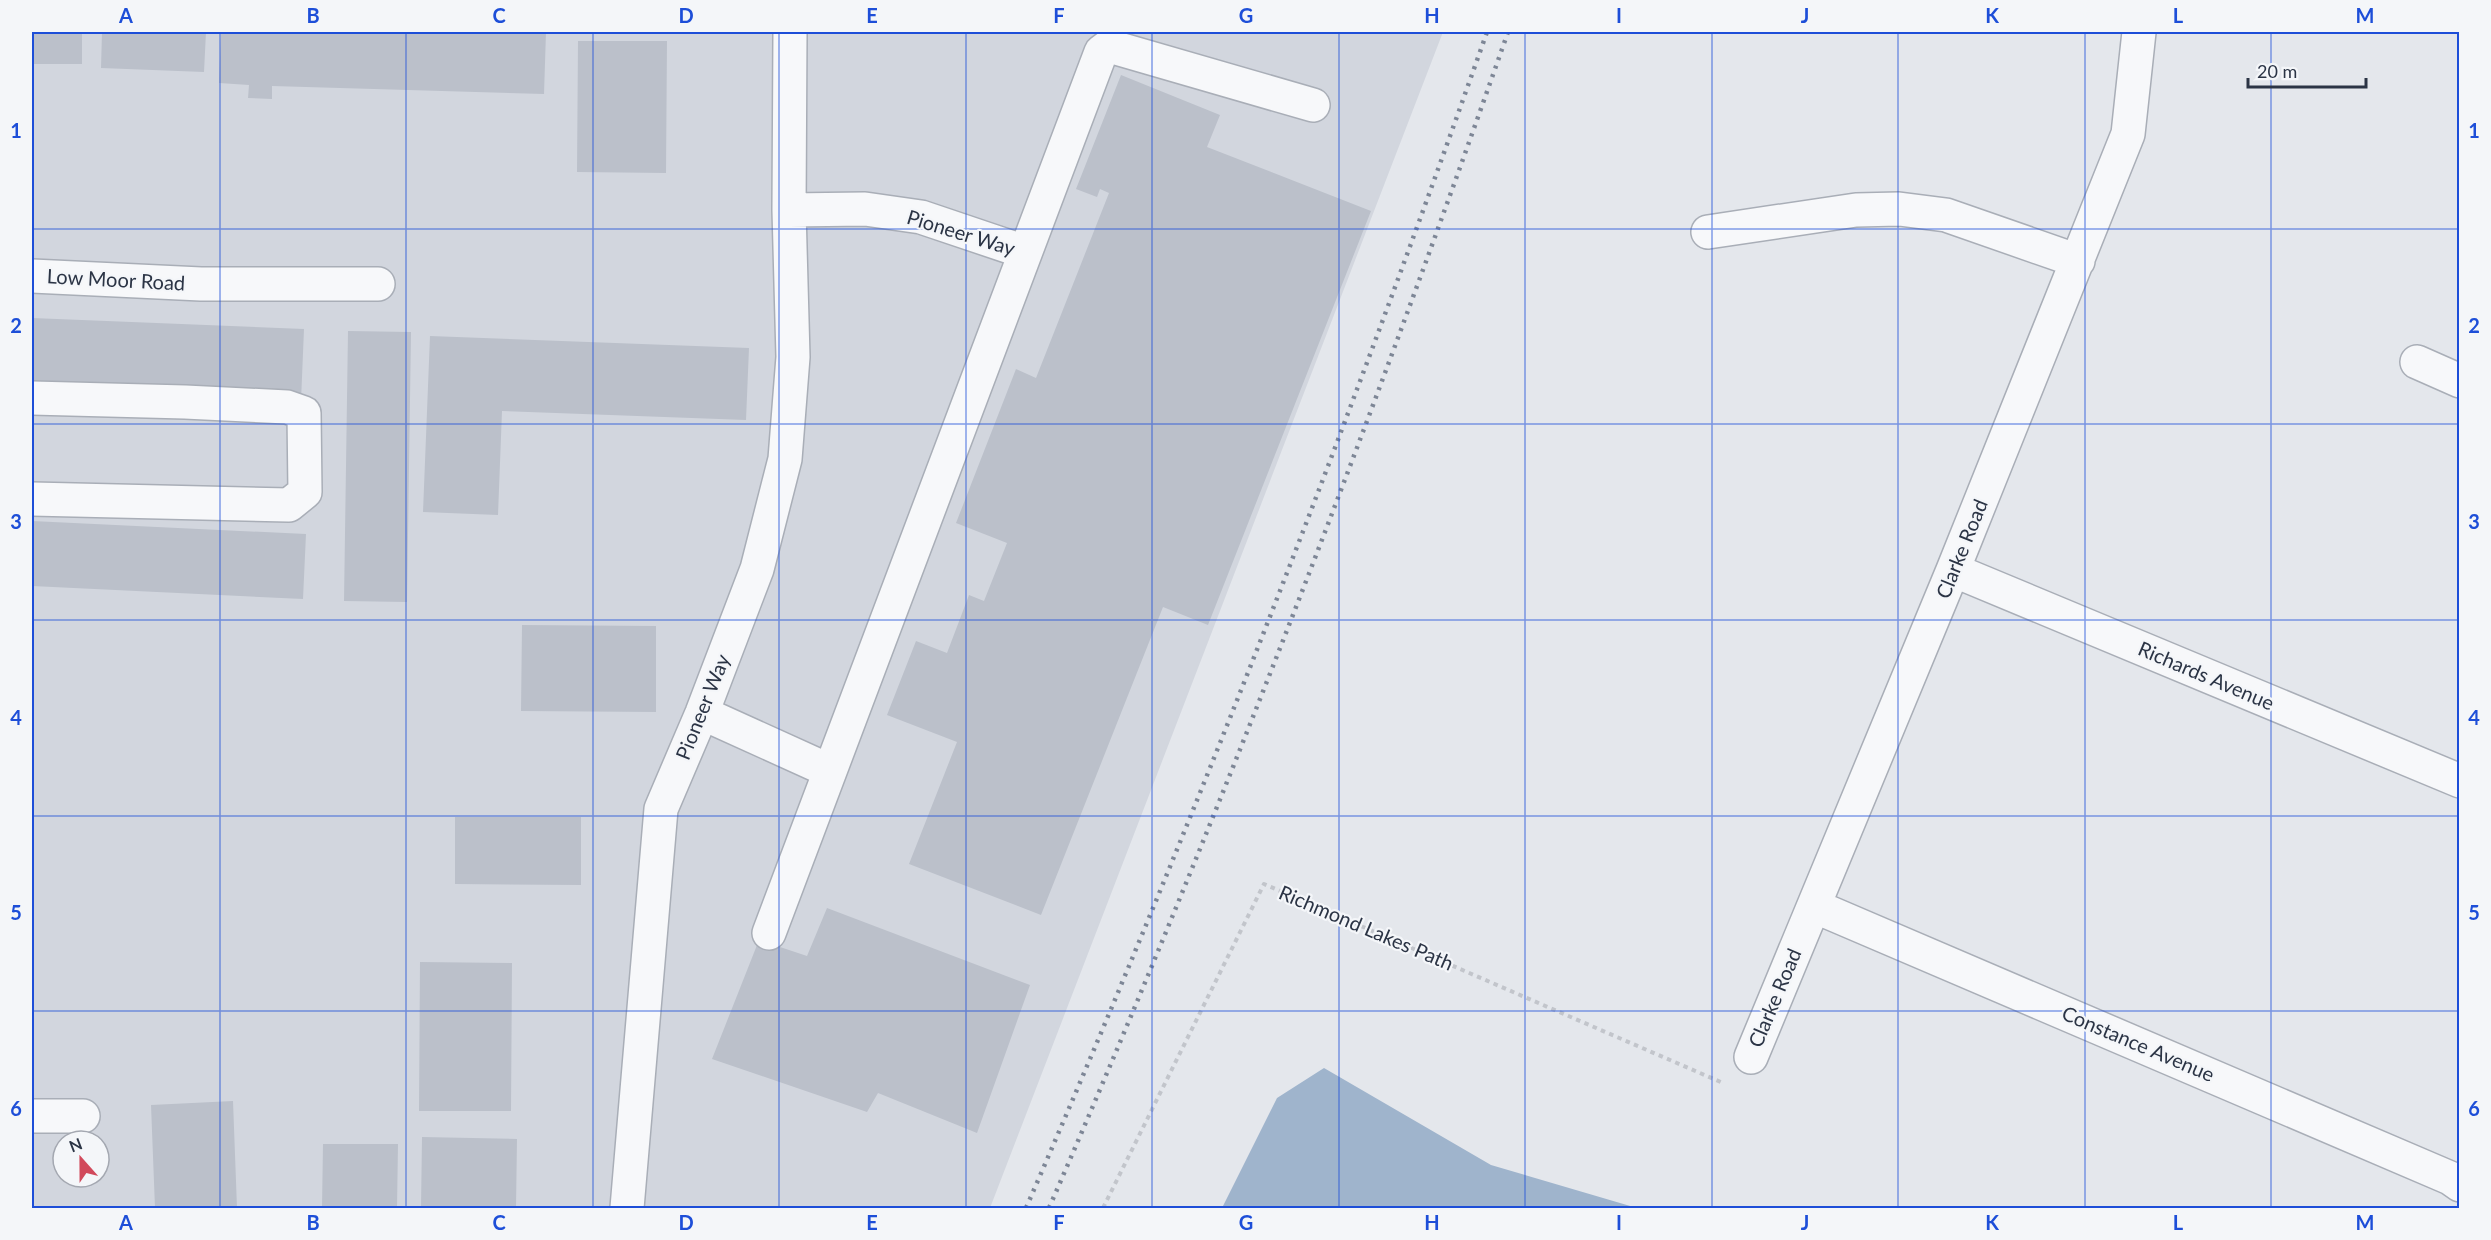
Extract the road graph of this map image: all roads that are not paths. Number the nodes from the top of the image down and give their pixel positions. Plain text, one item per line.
1 (790, 32) edge
2 (2139, 32) edge
3 (1313, 105) dead end
4 (789, 210) junction
5 (1708, 232) dead end
6 (1025, 252) junction
7 (2078, 261) junction
8 (32, 276) edge
9 (378, 284) dead end
10 (2416, 362) dead end
11 (2460, 381) edge
12 (32, 398) edge
13 (32, 499) edge
14 (1953, 570) junction
15 (702, 713) junction
16 (830, 771) junction
17 (2460, 781) edge
18 (1814, 906) junction
19 (769, 933) dead end
20 (1750, 1057) road end
21 (32, 1116) edge
22 (84, 1116) dead end
23 (2460, 1185) edge
24 (627, 1209) edge

1 - 4 street, Pioneer Way
2 - 7 street, Clarke Road
3 - 6 street
4 - 6 street, Pioneer Way
4 - 15 street, Pioneer Way
5 - 7 street
6 - 16 street
7 - 14 street, Clarke Road
8 - 9 street, Low Moor Road
10 - 11 street
12 - 13 street
14 - 17 street, Richards Avenue
14 - 18 street, Clarke Road
15 - 16 street
15 - 24 street, Pioneer Way
16 - 19 street
18 - 20 street, Clarke Road
18 - 23 street, Constance Avenue
21 - 22 street

